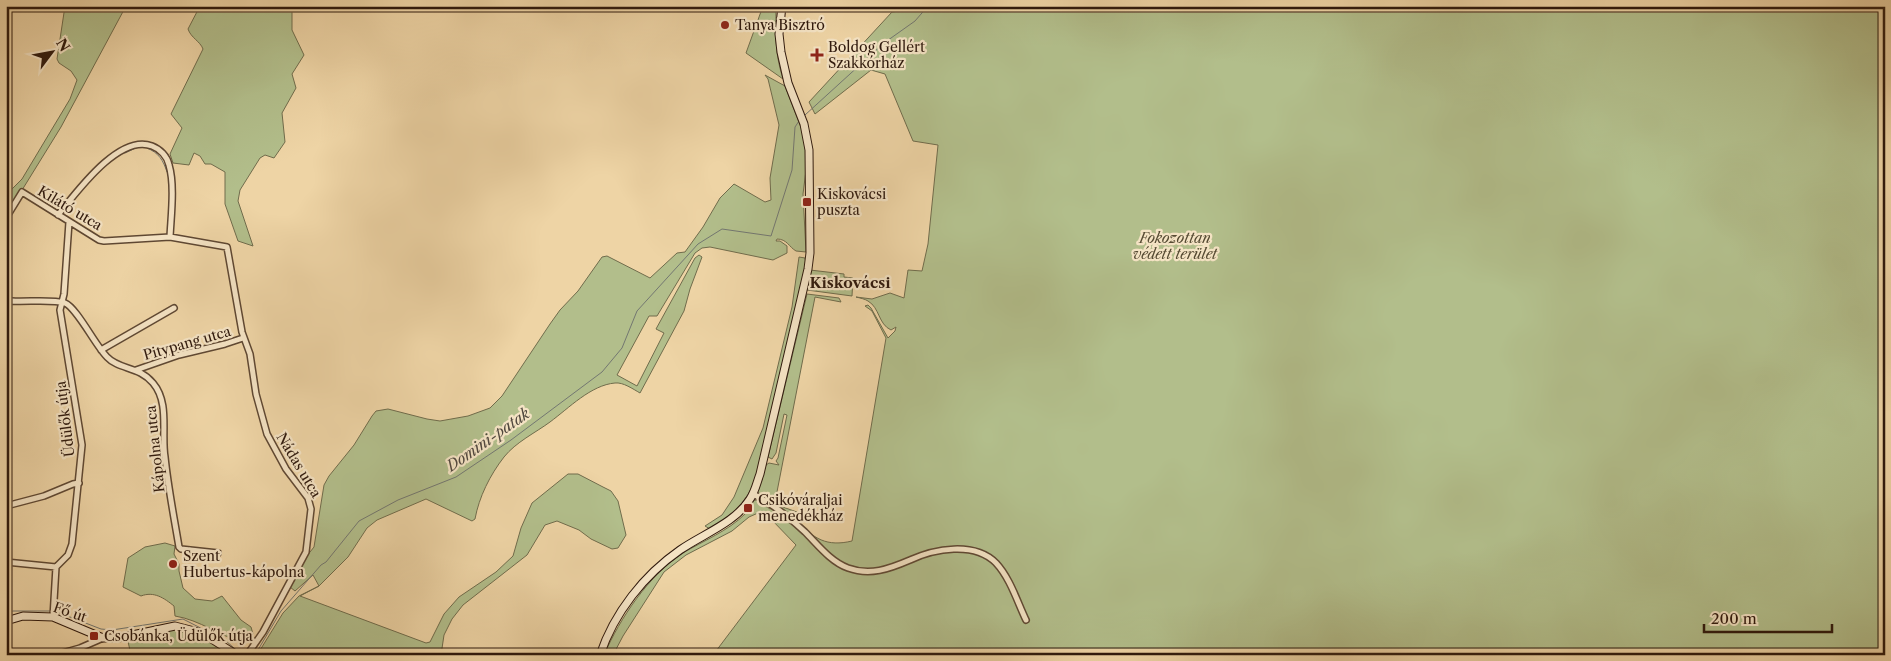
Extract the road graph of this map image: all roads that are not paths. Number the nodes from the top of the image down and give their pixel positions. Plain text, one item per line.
1 (782, 6) edge
2 (58, 215) junction
3 (6, 218) edge
4 (69, 222) junction
5 (170, 237) junction
6 (227, 246) joint
7 (6, 302) edge
8 (63, 303) junction
9 (174, 308) dead end
10 (243, 338) junction
11 (101, 350) junction
12 (136, 370) junction
13 (79, 483) junction
14 (753, 494) junction
15 (6, 506) edge
16 (218, 553) dead end
17 (6, 562) edge
18 (56, 567) junction
19 (53, 613) junction
20 (1026, 620) dead end
21 (6, 621) edge
22 (103, 638) junction
23 (55, 655) edge
24 (237, 655) edge
25 (247, 655) edge
26 (600, 655) edge

1 - 14 main road
2 - 3 street, Kilátó utca
2 - 4 street, Kilátó utca
2 - 5 street
4 - 5 street, Kilátó utca
4 - 8 street, Üdülők útja
5 - 6 street, Kilátó utca
6 - 10 street, Nádas utca
7 - 8 street
8 - 11 street, Kápolna utca
8 - 13 street, Üdülők útja
9 - 11 street
10 - 12 street, Pitypang utca
10 - 25 street, Nádas utca
11 - 12 street, Kápolna utca
12 - 16 street, Kápolna utca
13 - 15 street
13 - 18 street, Üdülők útja
14 - 20 street
14 - 26 main road
17 - 18 street
18 - 19 street
19 - 21 main road, Fő út
19 - 22 main road, Fő út
22 - 23 street
22 - 24 main road, Fő út

